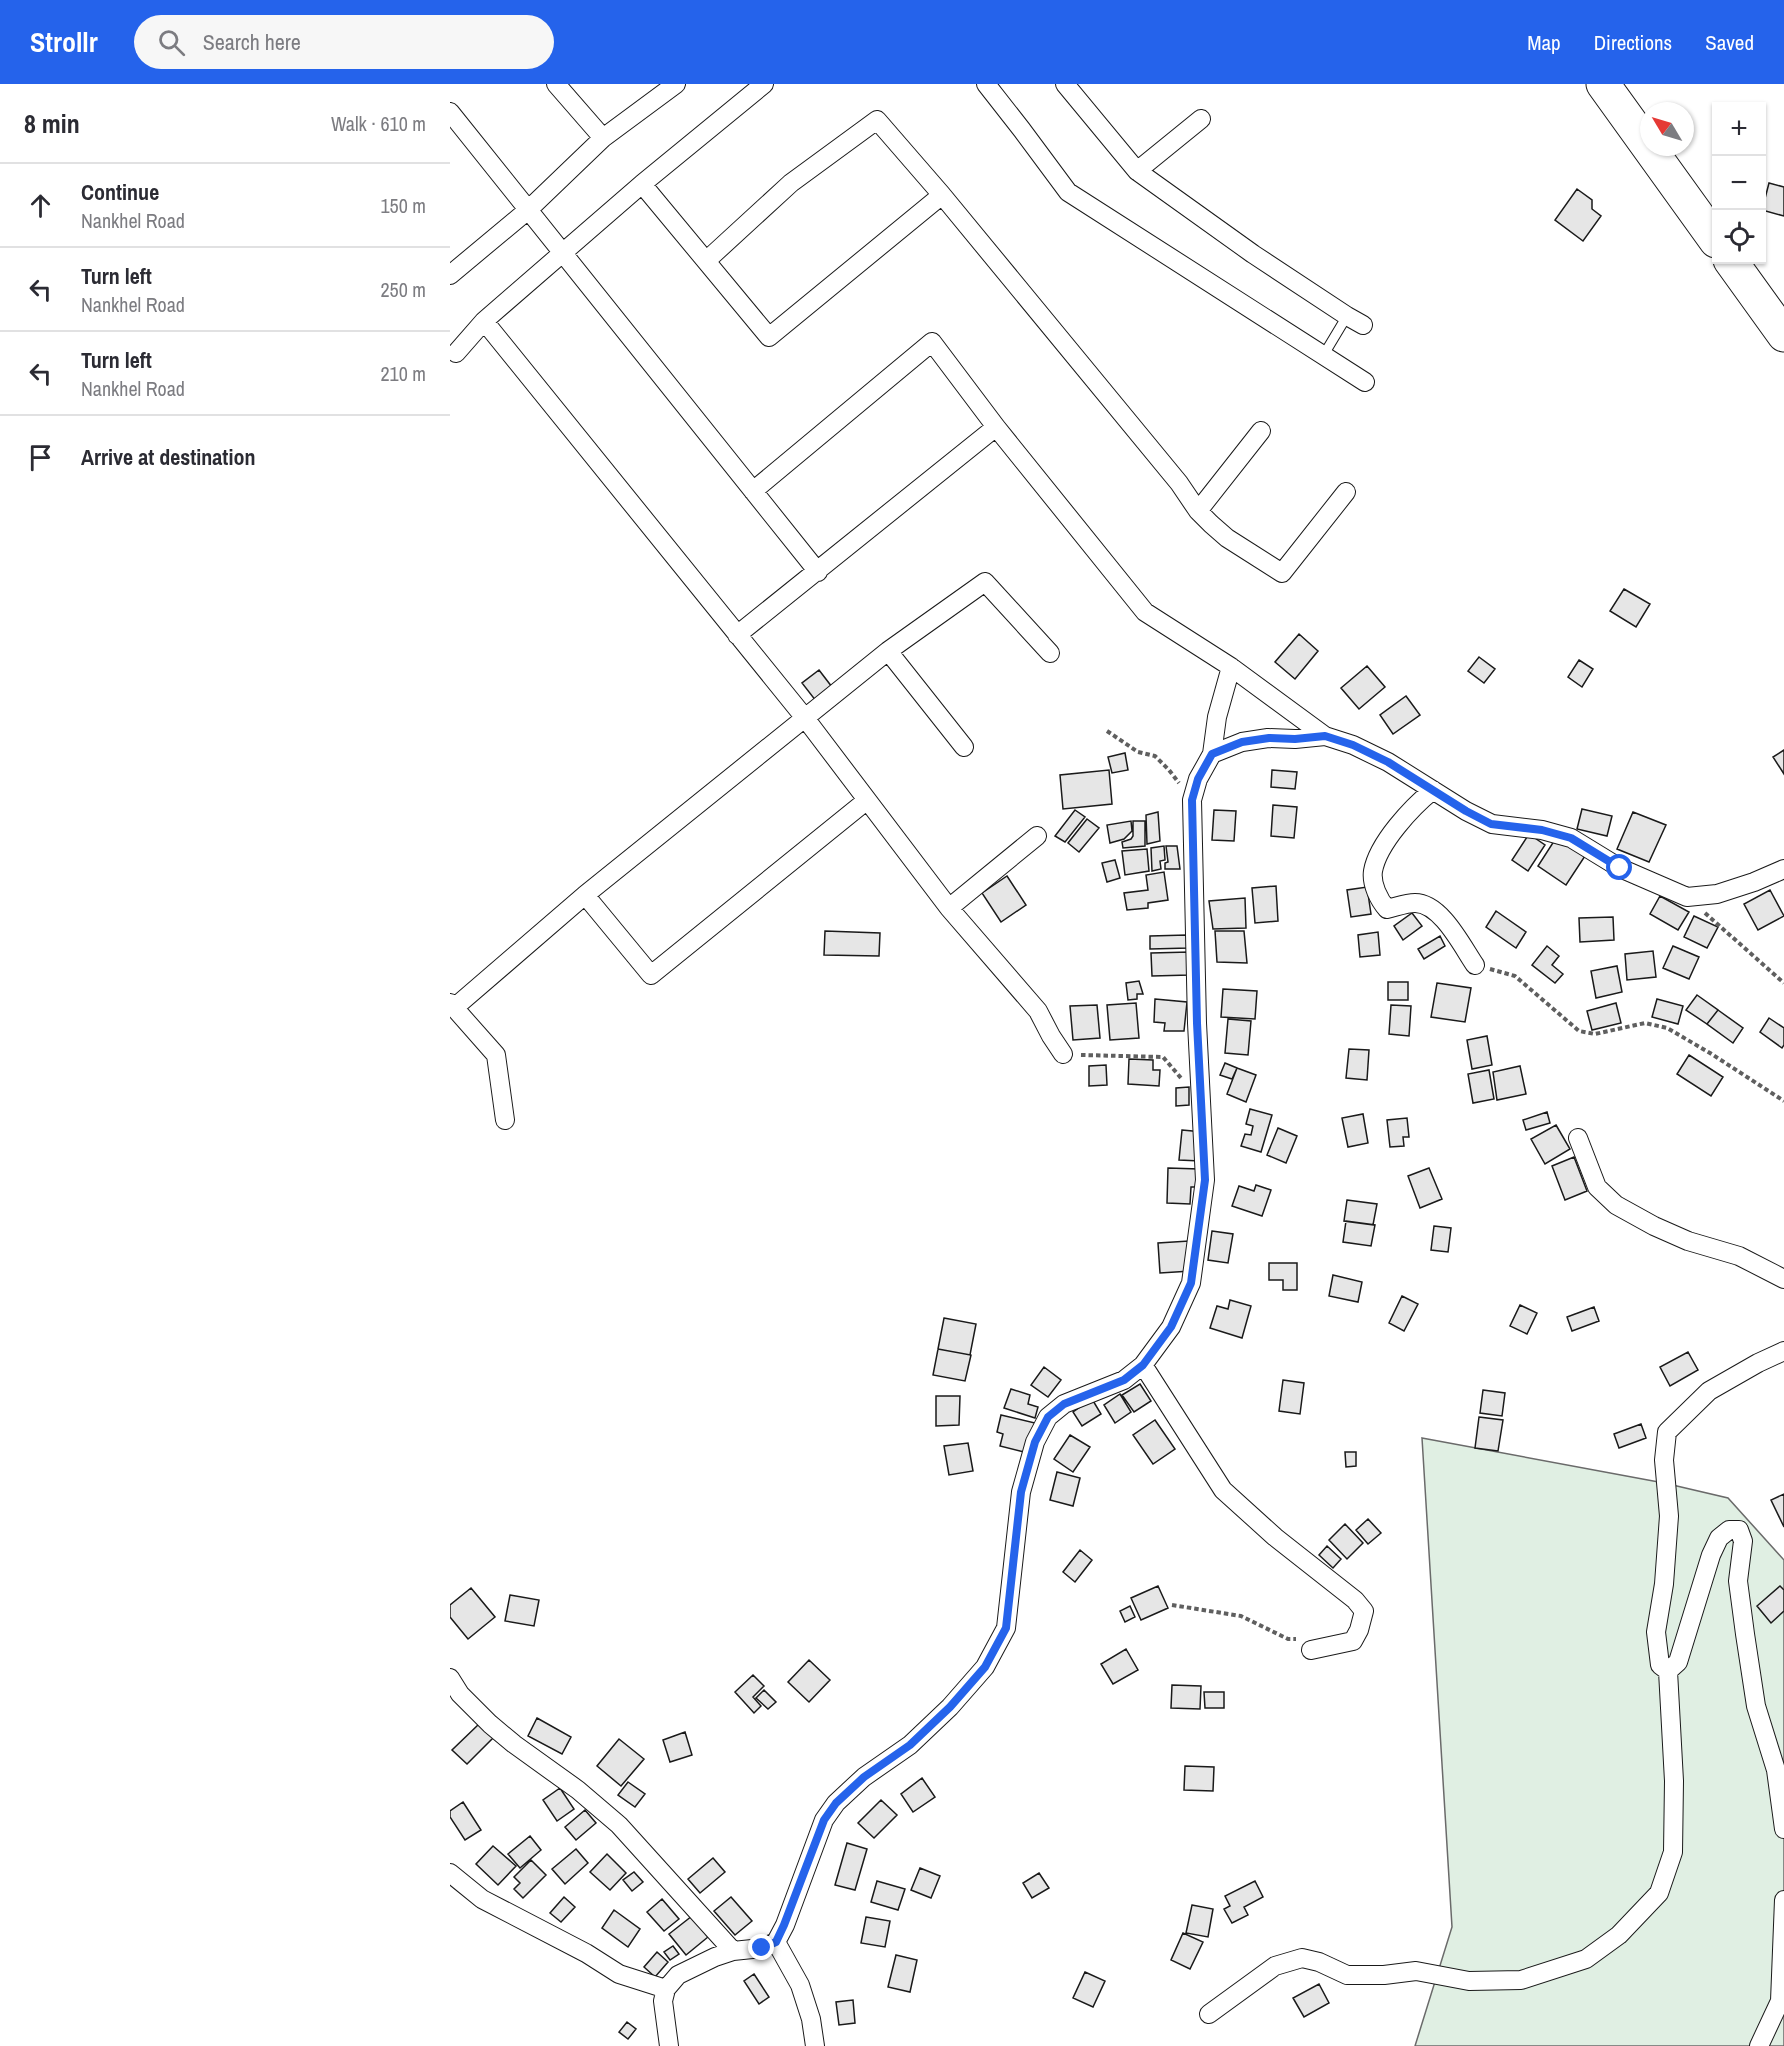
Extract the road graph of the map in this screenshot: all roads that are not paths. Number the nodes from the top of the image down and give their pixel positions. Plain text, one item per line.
1 (556, 84) edge
2 (676, 84) edge
3 (764, 84) edge
4 (986, 84) edge
5 (1065, 84) edge
6 (1603, 84) edge
7 (450, 112) edge
8 (1201, 119) dead end
9 (603, 138) junction
10 (1137, 171) junction
11 (642, 184) junction
12 (942, 195) junction
13 (528, 210) junction
14 (1712, 235) edge
15 (562, 253) junction
16 (706, 261) junction
17 (1733, 264) edge
18 (450, 276) edge
19 (1355, 320) joint
20 (484, 321) junction
21 (1784, 335) edge
22 (456, 353) dead end
23 (1323, 356) junction
24 (1365, 382) dead end
25 (996, 427) junction
26 (1261, 431) dead end
27 (753, 491) junction
28 (1346, 492) dead end
29 (1198, 511) junction
30 (818, 572) junction
31 (737, 635) junction
32 (888, 651) junction
33 (1050, 653) dead end
34 (1231, 668) junction
35 (805, 718) junction
36 (1325, 736) junction
37 (964, 747) dead end
38 (1212, 754) junction
39 (1433, 790) junction
40 (866, 801) junction
41 (1037, 836) dead end
42 (1784, 869) edge
43 (585, 895) junction
44 (949, 908) junction
45 (1475, 965) road end
46 (452, 1005) edge
47 (1063, 1054) road end
48 (505, 1119) dead end
49 (1578, 1138) dead end
50 (1784, 1279) edge
51 (1784, 1351) edge
52 (1143, 1365) junction
53 (1305, 1644) road end
54 (1668, 1671) junction
55 (450, 1678) edge
56 (1784, 1829) edge
57 (450, 1873) edge
58 (1784, 1900) edge
59 (776, 1942) junction
60 (733, 1951) junction
61 (666, 1989) junction
62 (1209, 2014) dead end
63 (669, 2046) edge
64 (815, 2046) edge
65 (1759, 2046) edge

1 - 9 street
2 - 9 street
3 - 11 street
4 - 23 street
5 - 10 street
6 - 14 highway
7 - 13 street
8 - 10 street
9 - 13 street
10 - 19 street
11 - 15 street
11 - 16 street
12 - 16 street
12 - 16 street
12 - 29 street
13 - 15 street
13 - 18 street
15 - 20 street
15 - 27 street
17 - 21 highway
19 - 23 lane
20 - 22 street
20 - 31 street
23 - 24 street
25 - 27 street
25 - 30 street
25 - 34 street
26 - 29 street
27 - 30 street
28 - 29 street
30 - 31 street
31 - 35 street
32 - 33 street
32 - 35 street
32 - 37 street
34 - 36 street
34 - 38 street
35 - 40 street
35 - 43 street
36 - 38 street
36 - 39 street
38 - 52 street
39 - 42 street
39 - 45 street
40 - 43 street
40 - 44 street
41 - 44 street
43 - 46 street
44 - 47 street
46 - 48 street
49 - 50 street
51 - 54 street
52 - 53 street
52 - 59 street
54 - 56 street
54 - 62 street
55 - 60 street
57 - 61 street
58 - 65 street
59 - 60 street
59 - 64 street
60 - 61 street
61 - 63 street

